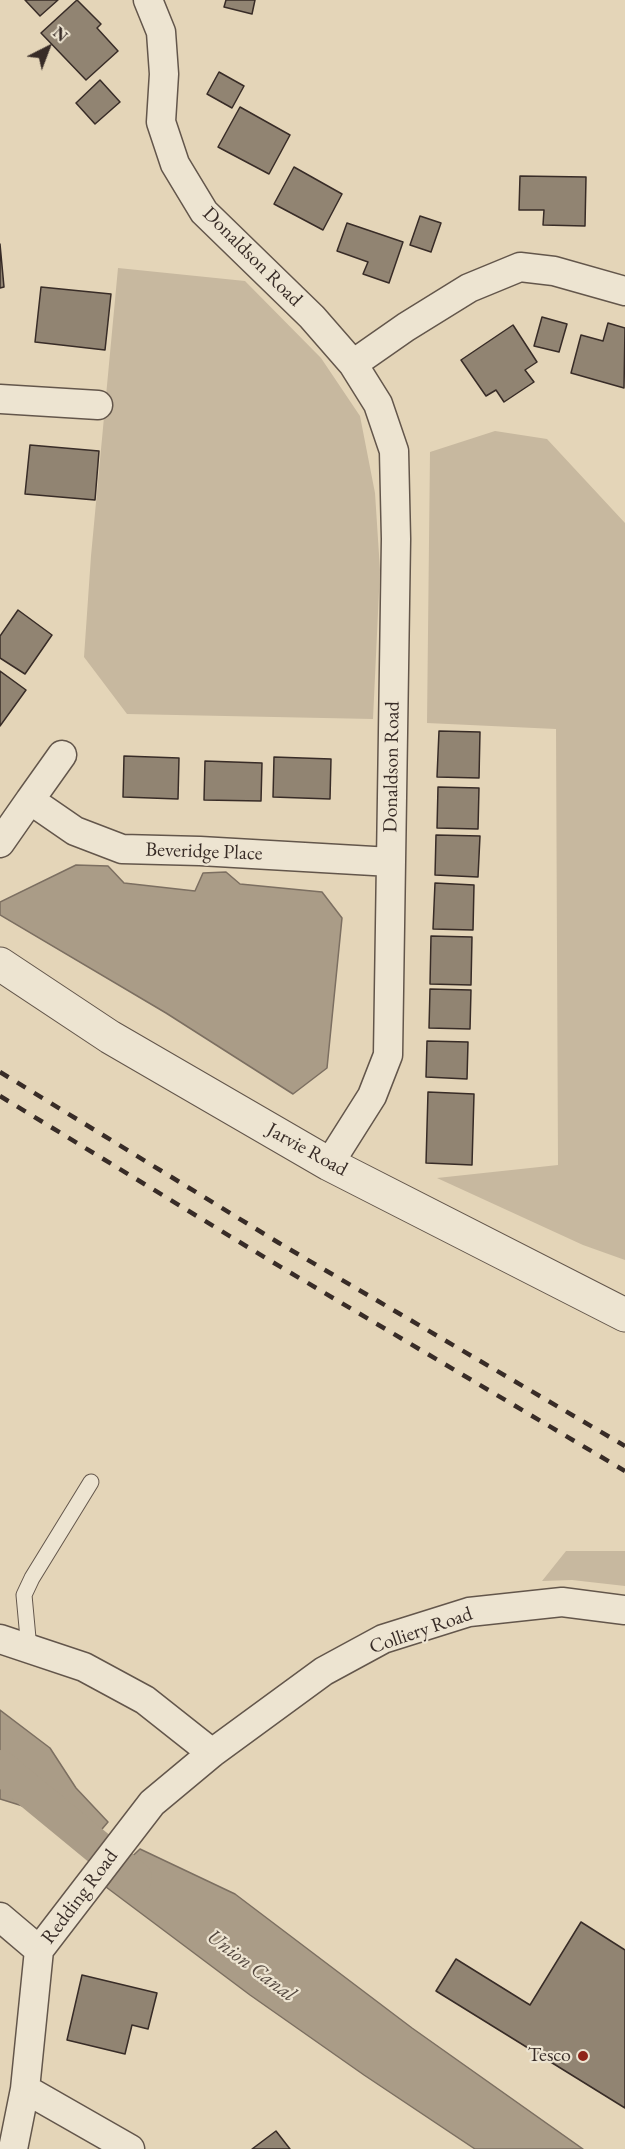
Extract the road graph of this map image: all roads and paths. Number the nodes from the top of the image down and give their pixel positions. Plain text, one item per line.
1 (148, 0) edge
2 (625, 291) edge
3 (353, 364) junction
4 (0, 399) edge
5 (98, 405) dead end
6 (62, 755) dead end
7 (30, 800) junction
8 (0, 843) edge
9 (391, 862) junction
10 (0, 964) edge
11 (329, 1164) junction
12 (625, 1315) edge
13 (92, 1482) dead end
14 (625, 1610) edge
15 (0, 1639) edge
16 (29, 1649) junction
17 (212, 1753) junction
18 (0, 1917) edge
19 (39, 1950) junction
20 (25, 2089) junction
21 (13, 2149) edge
22 (130, 2149) edge

1 - 3 street, Donaldson Road
2 - 3 street
3 - 9 street, Donaldson Road
4 - 5 street
6 - 7 street
7 - 8 street
7 - 9 street, Beveridge Place
9 - 11 street, Donaldson Road
10 - 11 street, Jarvie Road
11 - 12 street, Jarvie Road
13 - 16 lane
14 - 17 street, Colliery Road
15 - 16 street
16 - 17 street
17 - 19 street, Redding Road
18 - 19 street
19 - 20 street, Redding Road
20 - 21 street, Redding Road
20 - 22 street

